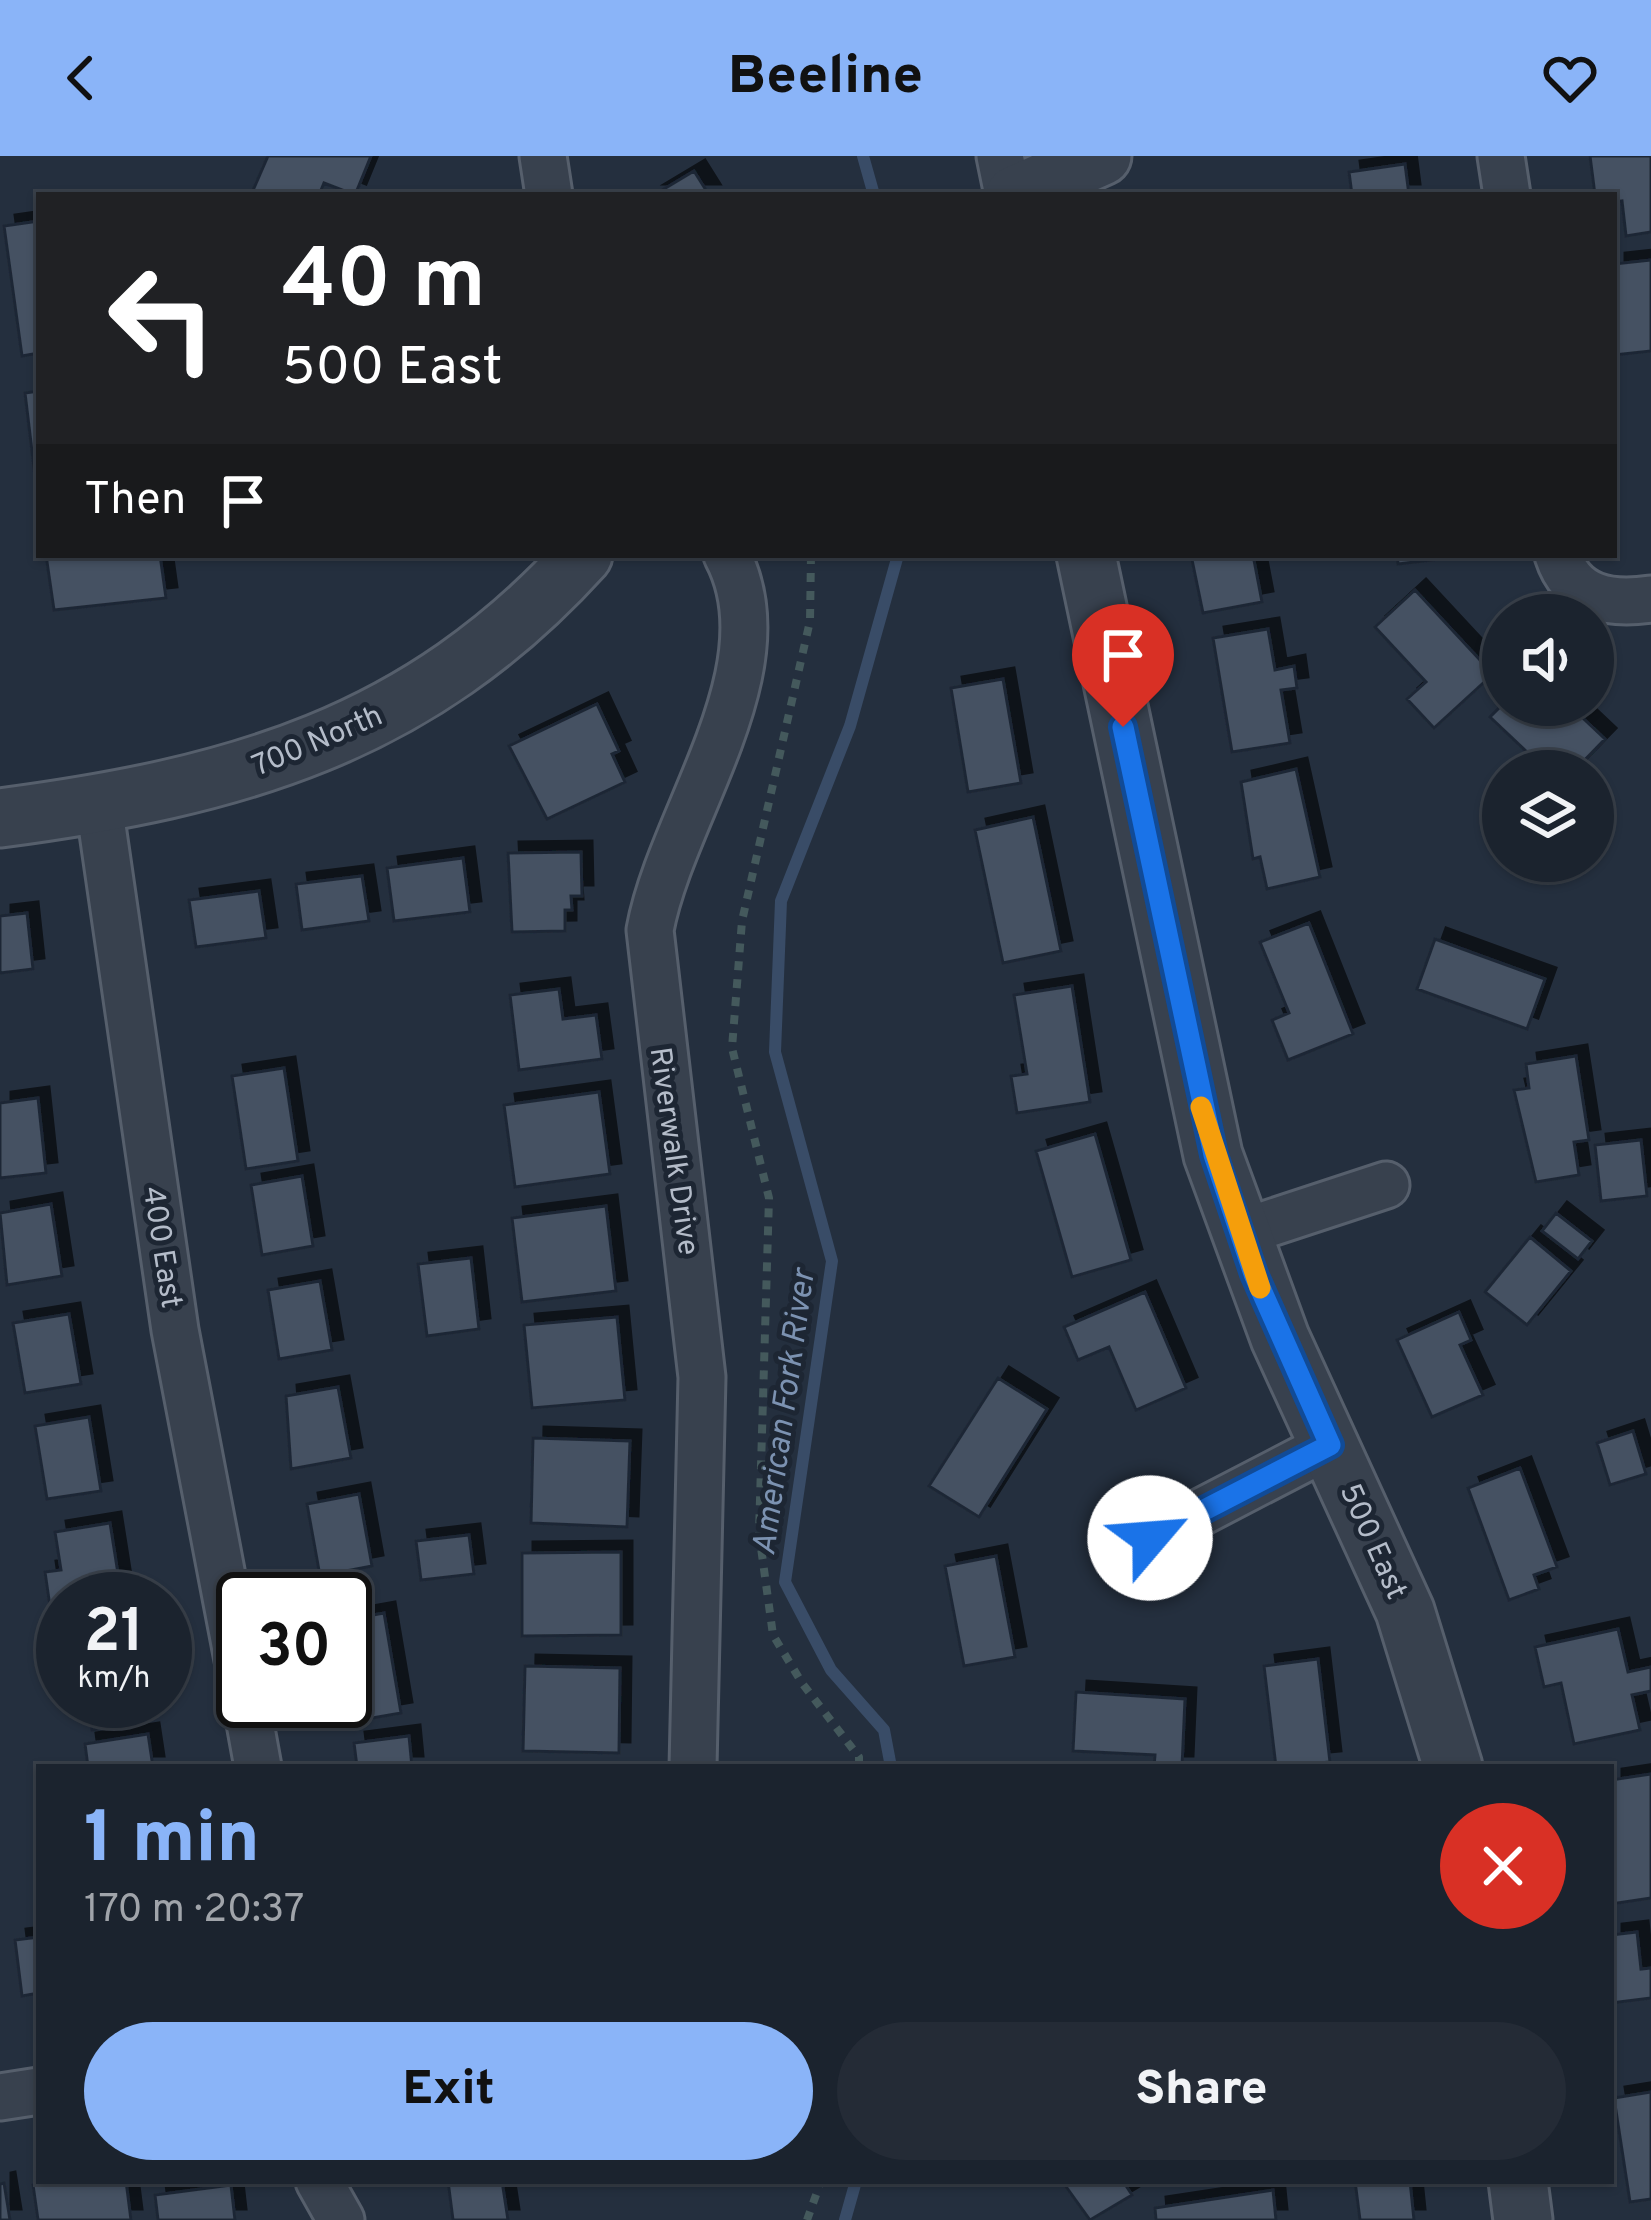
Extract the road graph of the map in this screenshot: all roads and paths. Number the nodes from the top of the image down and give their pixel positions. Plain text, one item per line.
1 (544, 156) edge
2 (1000, 156) edge
3 (1102, 156) edge
4 (1502, 156) edge
5 (549, 192) edge
6 (1010, 192) edge
7 (1018, 192) edge
8 (1507, 192) edge
9 (580, 558) edge
10 (729, 558) edge
11 (811, 558) edge
12 (1088, 558) edge
13 (1559, 558) edge
14 (1634, 601) edge
15 (99, 805) junction
16 (0, 818) edge
17 (1386, 1185) dead end
18 (1240, 1233) junction
19 (1330, 1445) junction
20 (1150, 1538) dead end
21 (221, 1572) edge
22 (251, 1728) edge
23 (257, 1764) edge
24 (692, 1764) edge
25 (860, 1764) edge
26 (1453, 1764) edge
27 (36, 2091) edge
28 (0, 2096) edge
29 (321, 2184) edge
30 (820, 2184) edge
31 (1518, 2184) edge
32 (341, 2220) edge
33 (807, 2220) edge
34 (1523, 2220) edge

1 - 5 street
2 - 6 street
3 - 7 street
4 - 8 street
9 - 15 street, 700 North
10 - 24 street, Riverwalk Drive
11 - 25 path
12 - 18 street, 500 East
13 - 14 street
15 - 16 street, 700 North
15 - 21 street, 400 East
17 - 18 street
18 - 19 street, 500 East
19 - 20 street
19 - 26 street, 500 East
22 - 23 street
27 - 28 street
29 - 32 street
30 - 33 path
31 - 34 street

